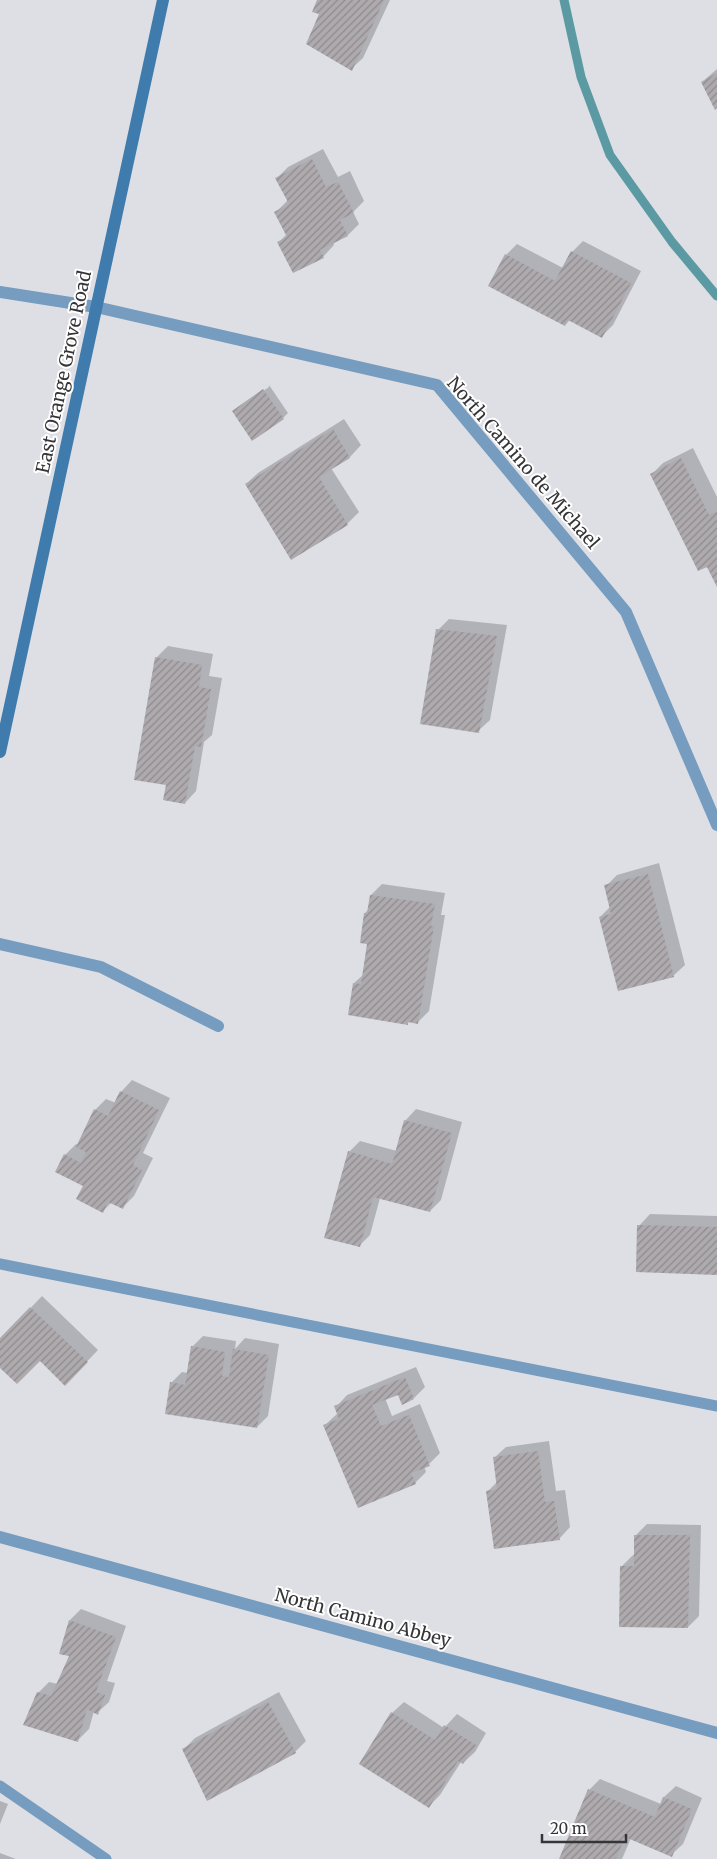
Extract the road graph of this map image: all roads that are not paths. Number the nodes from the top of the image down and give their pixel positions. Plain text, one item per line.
1 (163, 0) edge
2 (0, 292) edge
3 (96, 307) junction
4 (0, 752) edge
5 (717, 824) edge
6 (0, 944) edge
7 (218, 1026) dead end
8 (0, 1264) edge
9 (717, 1406) edge
10 (0, 1537) edge
11 (717, 1733) edge
12 (0, 1786) edge
13 (106, 1859) edge

1 - 3 main road, East Orange Grove Road
2 - 3 street, North Camino de Michael
3 - 4 main road, East Orange Grove Road
3 - 5 street, North Camino de Michael
6 - 7 street
8 - 9 lane
10 - 11 street, North Camino Abbey
12 - 13 lane

